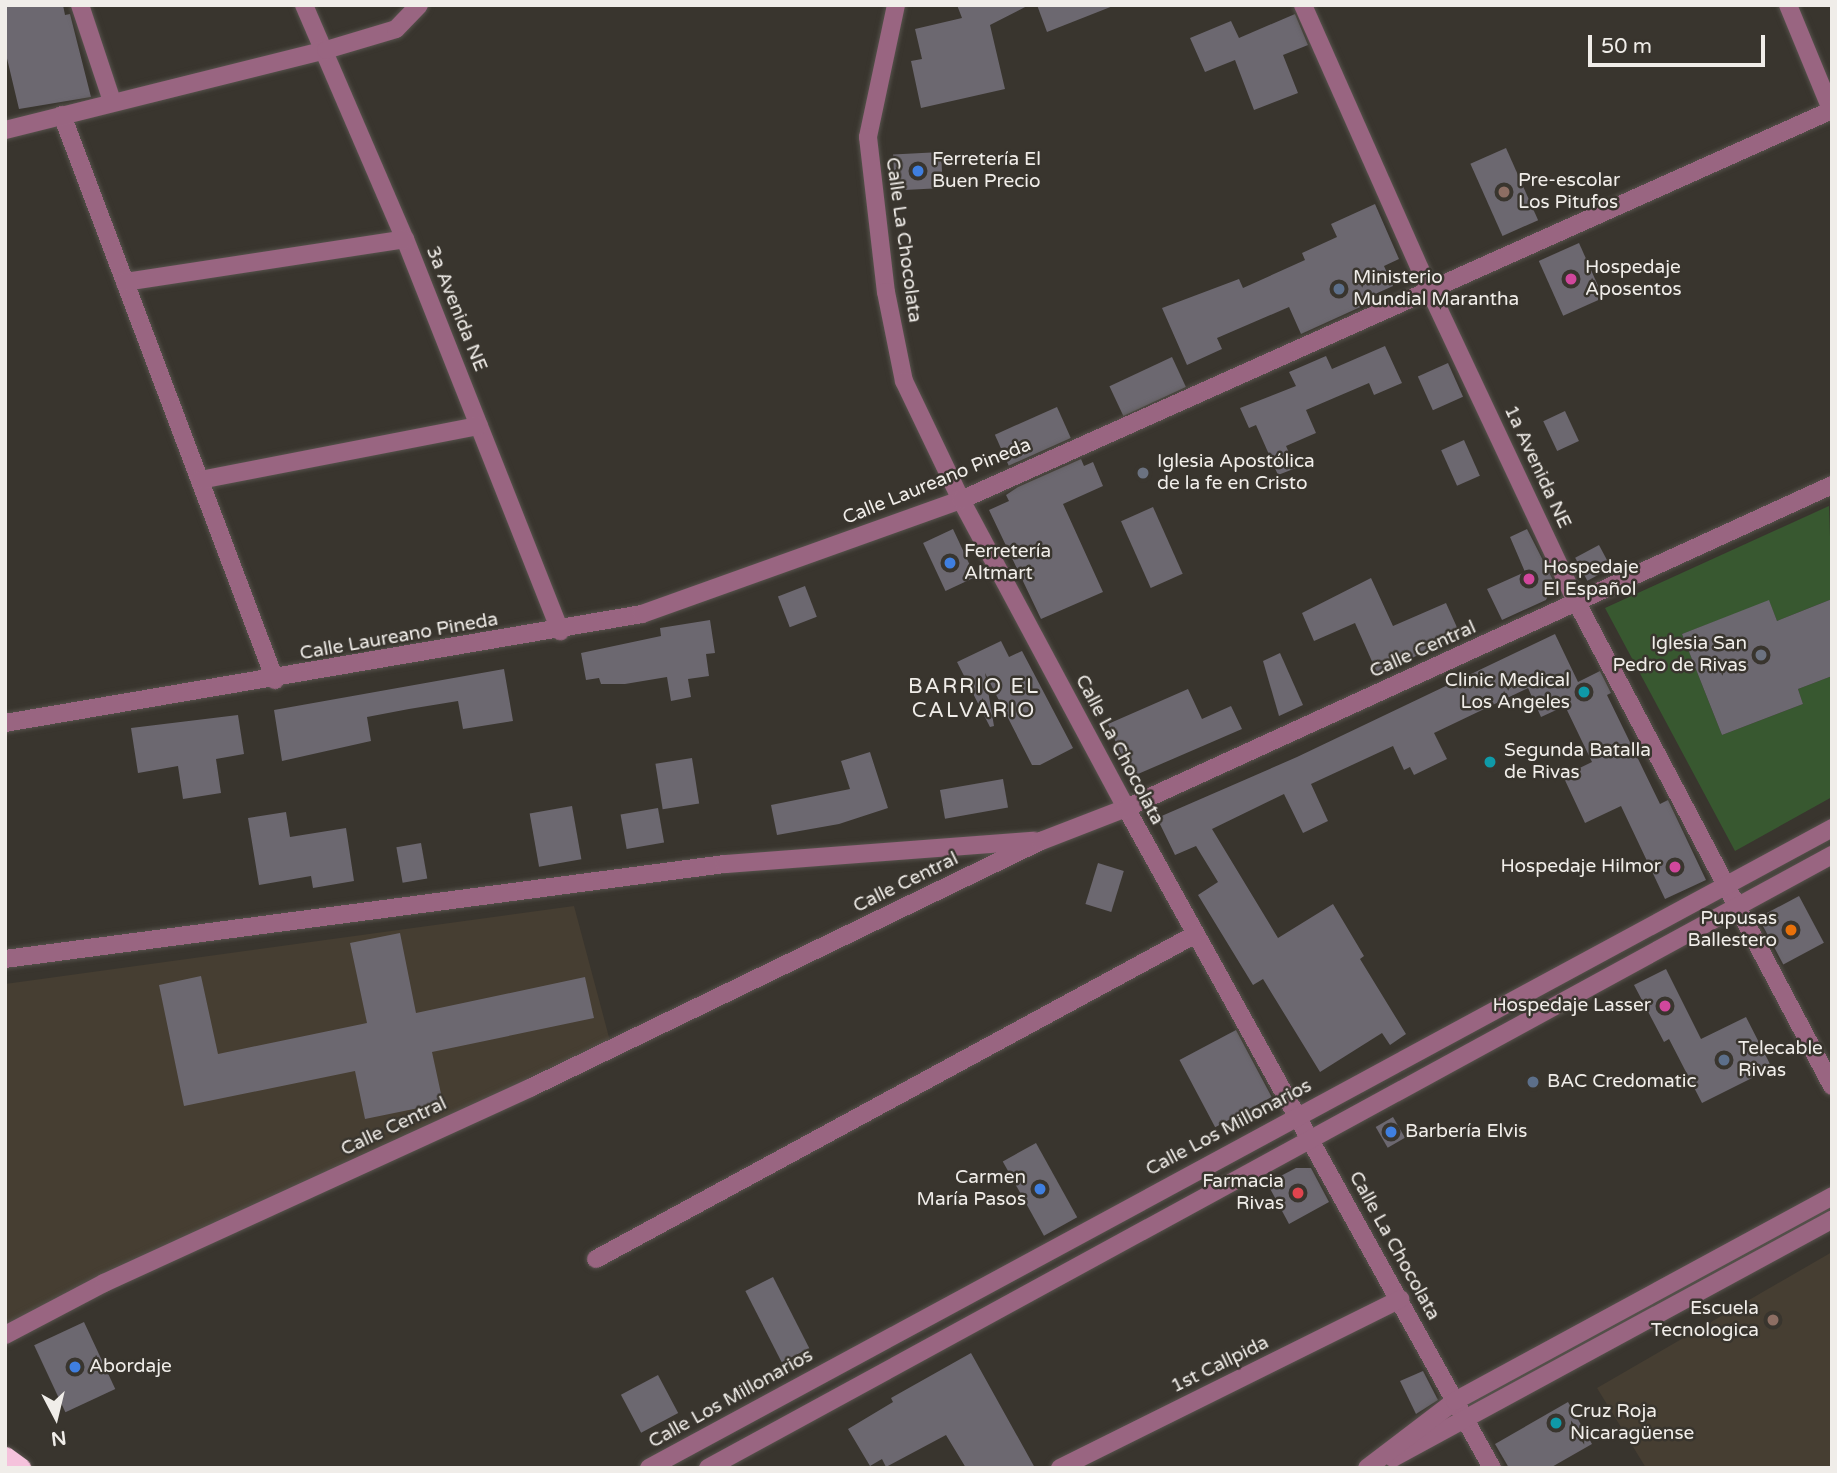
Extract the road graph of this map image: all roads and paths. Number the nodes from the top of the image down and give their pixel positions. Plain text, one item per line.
1 (79, 5) edge
2 (304, 5) edge
3 (419, 5) edge
4 (895, 5) edge
5 (1303, 5) edge
6 (1788, 5) edge
7 (326, 50) junction
8 (112, 101) junction
9 (1832, 111) edge
10 (62, 115) junction
11 (5, 130) edge
12 (405, 239) junction
13 (125, 282) junction
14 (1430, 290) junction
15 (479, 426) junction
16 (200, 480) junction
17 (1832, 485) edge
18 (961, 500) junction
19 (1577, 603) junction
20 (560, 631) junction
21 (275, 680) junction
22 (5, 723) edge
23 (1126, 808) junction
24 (1832, 828) edge
25 (1041, 841) junction
26 (1832, 855) edge
27 (1726, 887) junction
28 (1736, 907) junction
29 (1196, 934) junction
30 (6, 956) edge
31 (1832, 1086) edge
32 (1297, 1115) junction
33 (1310, 1138) junction
34 (1832, 1196) edge
35 (1832, 1220) edge
36 (596, 1259) dead end
37 (1400, 1299) junction
38 (5, 1335) edge
39 (1455, 1401) junction
40 (1467, 1422) junction
41 (5, 1457) edge
42 (20, 1468) edge
43 (649, 1468) edge
44 (708, 1468) edge
45 (1060, 1468) edge
46 (1367, 1468) edge
47 (1374, 1468) edge
48 (1492, 1468) edge

1 - 8 street
2 - 7 street, 3a Avenida NE
3 - 7 street
4 - 18 street, Calle La Chocolata
5 - 14 street, 1a Avenida NE
6 - 9 street
7 - 8 street
7 - 12 street, 3a Avenida NE
8 - 10 street
9 - 14 street, Calle Laureano Pineda
10 - 11 street
10 - 13 street
12 - 13 street
12 - 15 street, 3a Avenida NE
13 - 16 street
14 - 18 street, Calle Laureano Pineda
14 - 19 street, 1a Avenida NE
15 - 16 street
15 - 20 street, 3a Avenida NE
16 - 21 street
17 - 19 street, Calle Central
18 - 20 street, Calle Laureano Pineda
18 - 23 street, Calle La Chocolata
19 - 23 street, Calle Central
19 - 27 street, 1a Avenida NE
20 - 21 street, Calle Laureano Pineda
21 - 22 street, Calle Laureano Pineda
23 - 25 street, Calle Central
23 - 29 street, Calle La Chocolata
24 - 27 street, Calle Los Millonarios
25 - 30 street
25 - 38 street, Calle Central
26 - 28 street
27 - 28 street, 1a Avenida NE
27 - 32 street, Calle Los Millonarios
28 - 31 street, 1a Avenida NE
28 - 33 street
29 - 32 street, Calle La Chocolata
29 - 36 street
32 - 33 street, Calle La Chocolata
32 - 43 street, Calle Los Millonarios
33 - 37 street, Calle La Chocolata
33 - 44 street
34 - 39 street
35 - 40 street
37 - 39 street, Calle La Chocolata
37 - 45 street, 1st Callpida
39 - 40 street, Calle La Chocolata
39 - 46 street
40 - 47 street
40 - 48 street, Calle La Chocolata
41 - 42 highway

